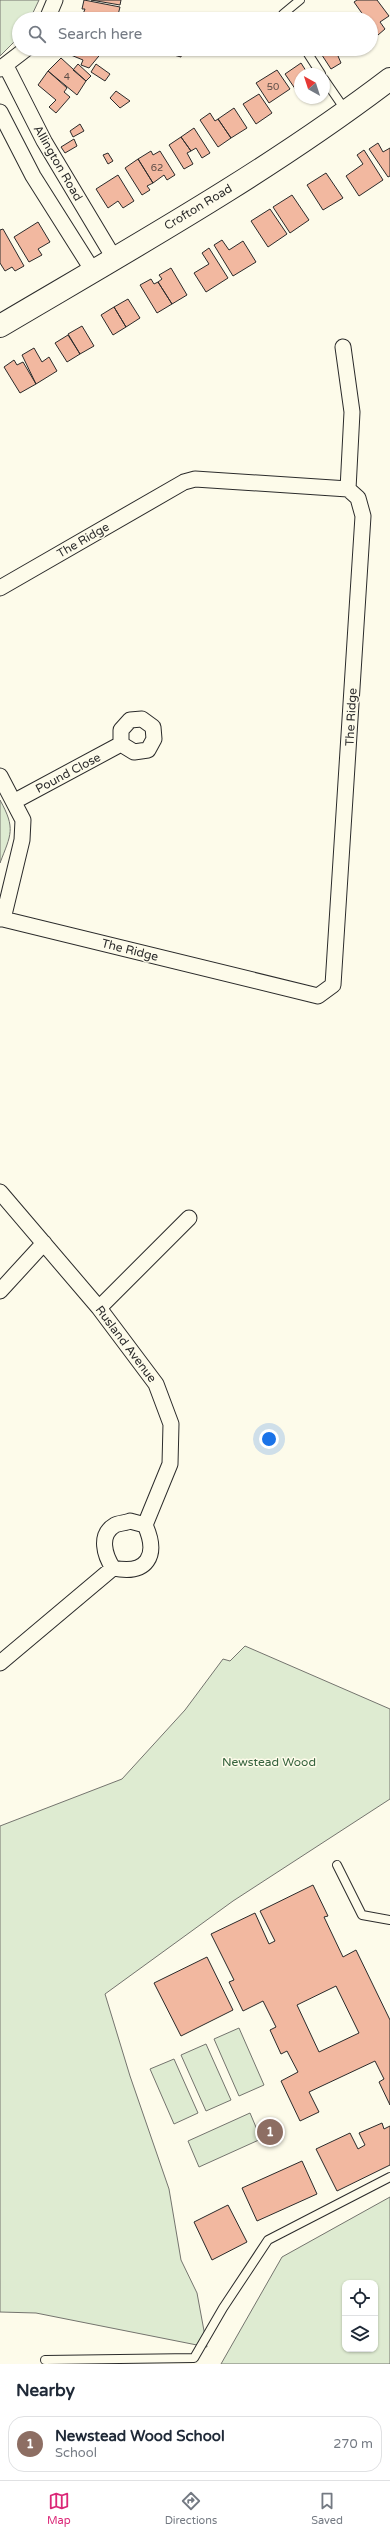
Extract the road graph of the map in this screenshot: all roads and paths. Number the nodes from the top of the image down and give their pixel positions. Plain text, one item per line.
1 (55, 0) edge
2 (300, 0) edge
3 (50, 12) edge
4 (286, 12) edge
5 (18, 56) edge
6 (309, 56) edge
7 (3, 68) edge
8 (317, 68) edge
9 (390, 79) edge
10 (330, 88) edge
11 (0, 112) edge
12 (346, 112) junction
13 (114, 258) junction
14 (93, 271) junction
15 (0, 326) edge
16 (343, 347) dead end
17 (348, 489) junction
18 (0, 588) edge
19 (121, 744) dead end
20 (0, 776) edge
21 (15, 802) junction
22 (1, 919) edge
23 (0, 1192) edge
24 (189, 1218) dead end
25 (44, 1243) junction
26 (0, 1291) edge
27 (99, 1308) junction
28 (145, 1525) junction
29 (113, 1568) junction
30 (1, 1660) edge
31 (337, 1865) dead end
32 (390, 1920) edge
33 (390, 2177) edge
34 (45, 2360) dead end
35 (195, 2361) edge

1 - 3 street
2 - 4 lane
5 - 7 street
6 - 8 lane
7 - 13 street, Allington Road
9 - 12 main road, Crofton Road
10 - 12 lane
11 - 14 street
12 - 13 main road, Crofton Road
13 - 14 main road, Crofton Road
14 - 15 main road, Crofton Road
16 - 17 street
17 - 18 street, The Ridge
17 - 22 street, The Ridge
19 - 21 street, Pound Close
20 - 21 street
21 - 22 street
23 - 25 street, Rusland Avenue
24 - 27 street
25 - 26 street
25 - 27 street, Rusland Avenue
27 - 28 street, Rusland Avenue
28 - 29 street
28 - 29 street
29 - 30 street
31 - 32 lane
33 - 35 lane
34 - 35 lane

